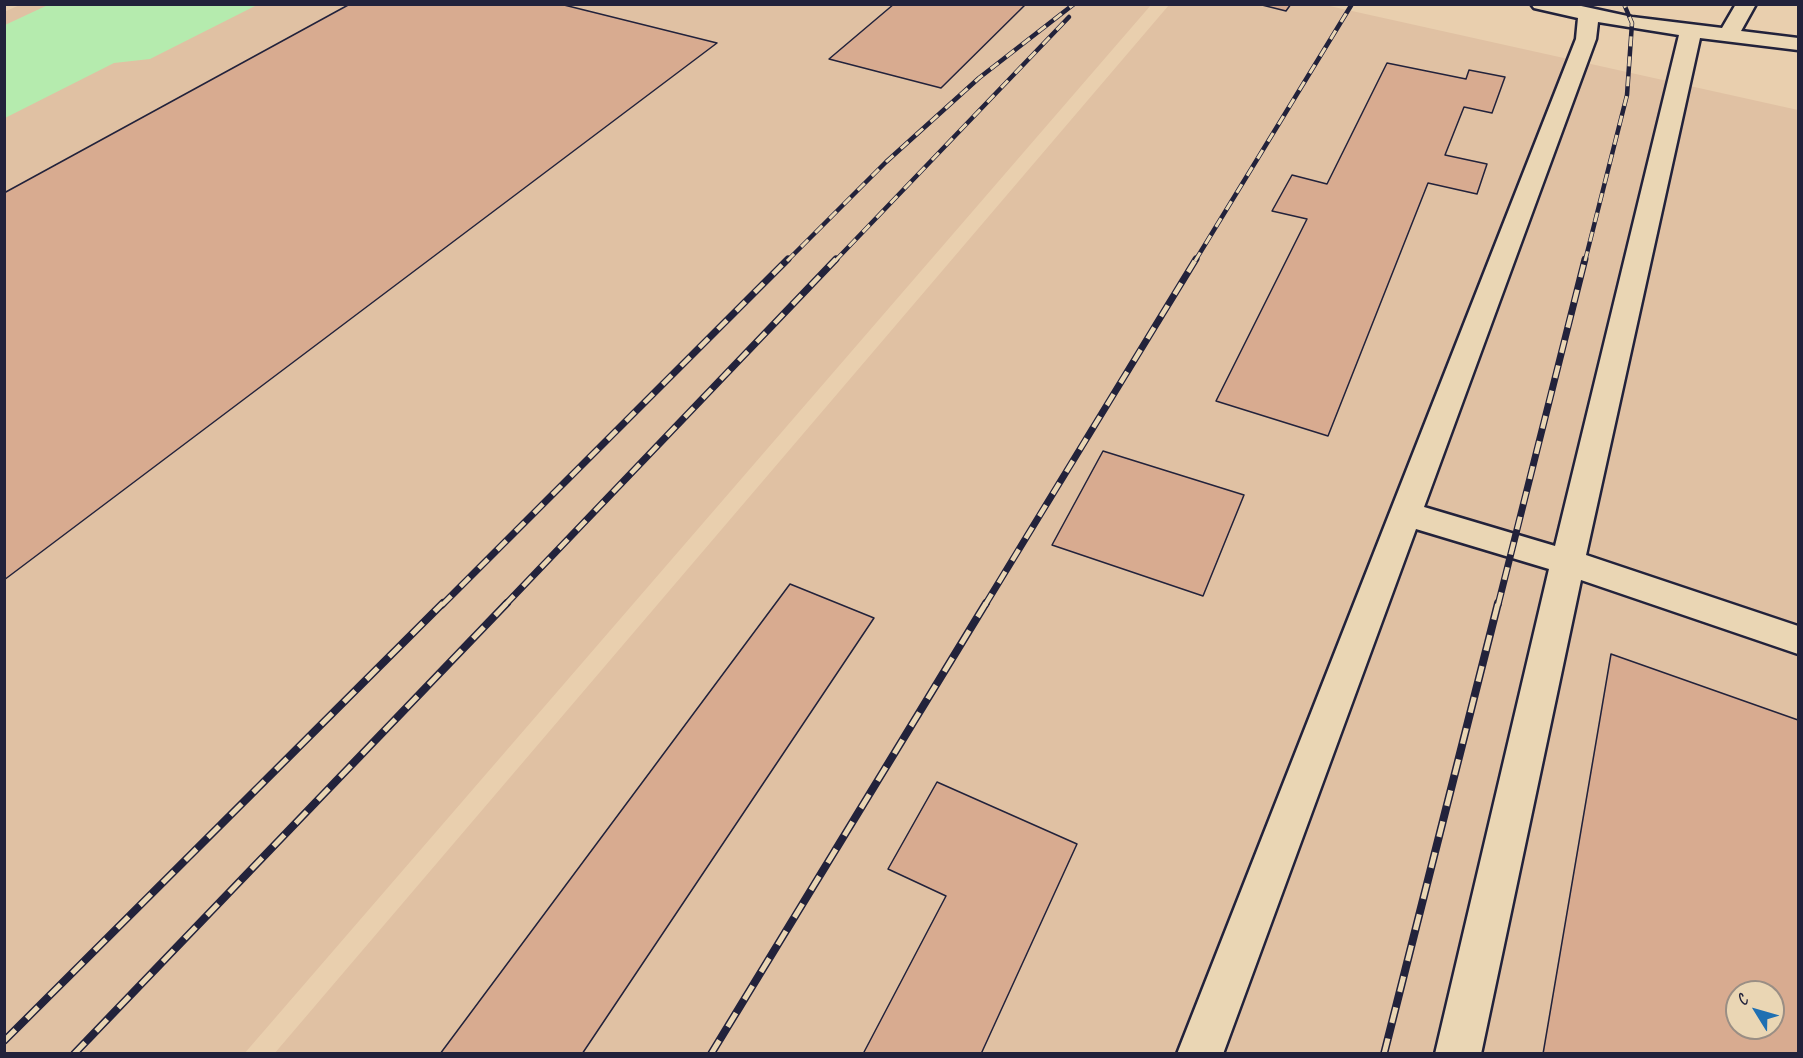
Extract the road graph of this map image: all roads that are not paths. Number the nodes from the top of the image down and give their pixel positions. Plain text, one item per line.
1 (1540, 4) edge
2 (1746, 4) edge
3 (1588, 14) junction
4 (1691, 30) junction
5 (1729, 34) junction
6 (1798, 44) edge
7 (1406, 514) junction
8 (1568, 562) junction
9 (1798, 640) edge
10 (1200, 1053) edge
11 (1458, 1053) edge

1 - 3 street
2 - 5 street
3 - 4 street
3 - 7 street
4 - 5 street
4 - 8 street
5 - 6 street
7 - 8 street
7 - 10 street
8 - 9 street
8 - 11 street

